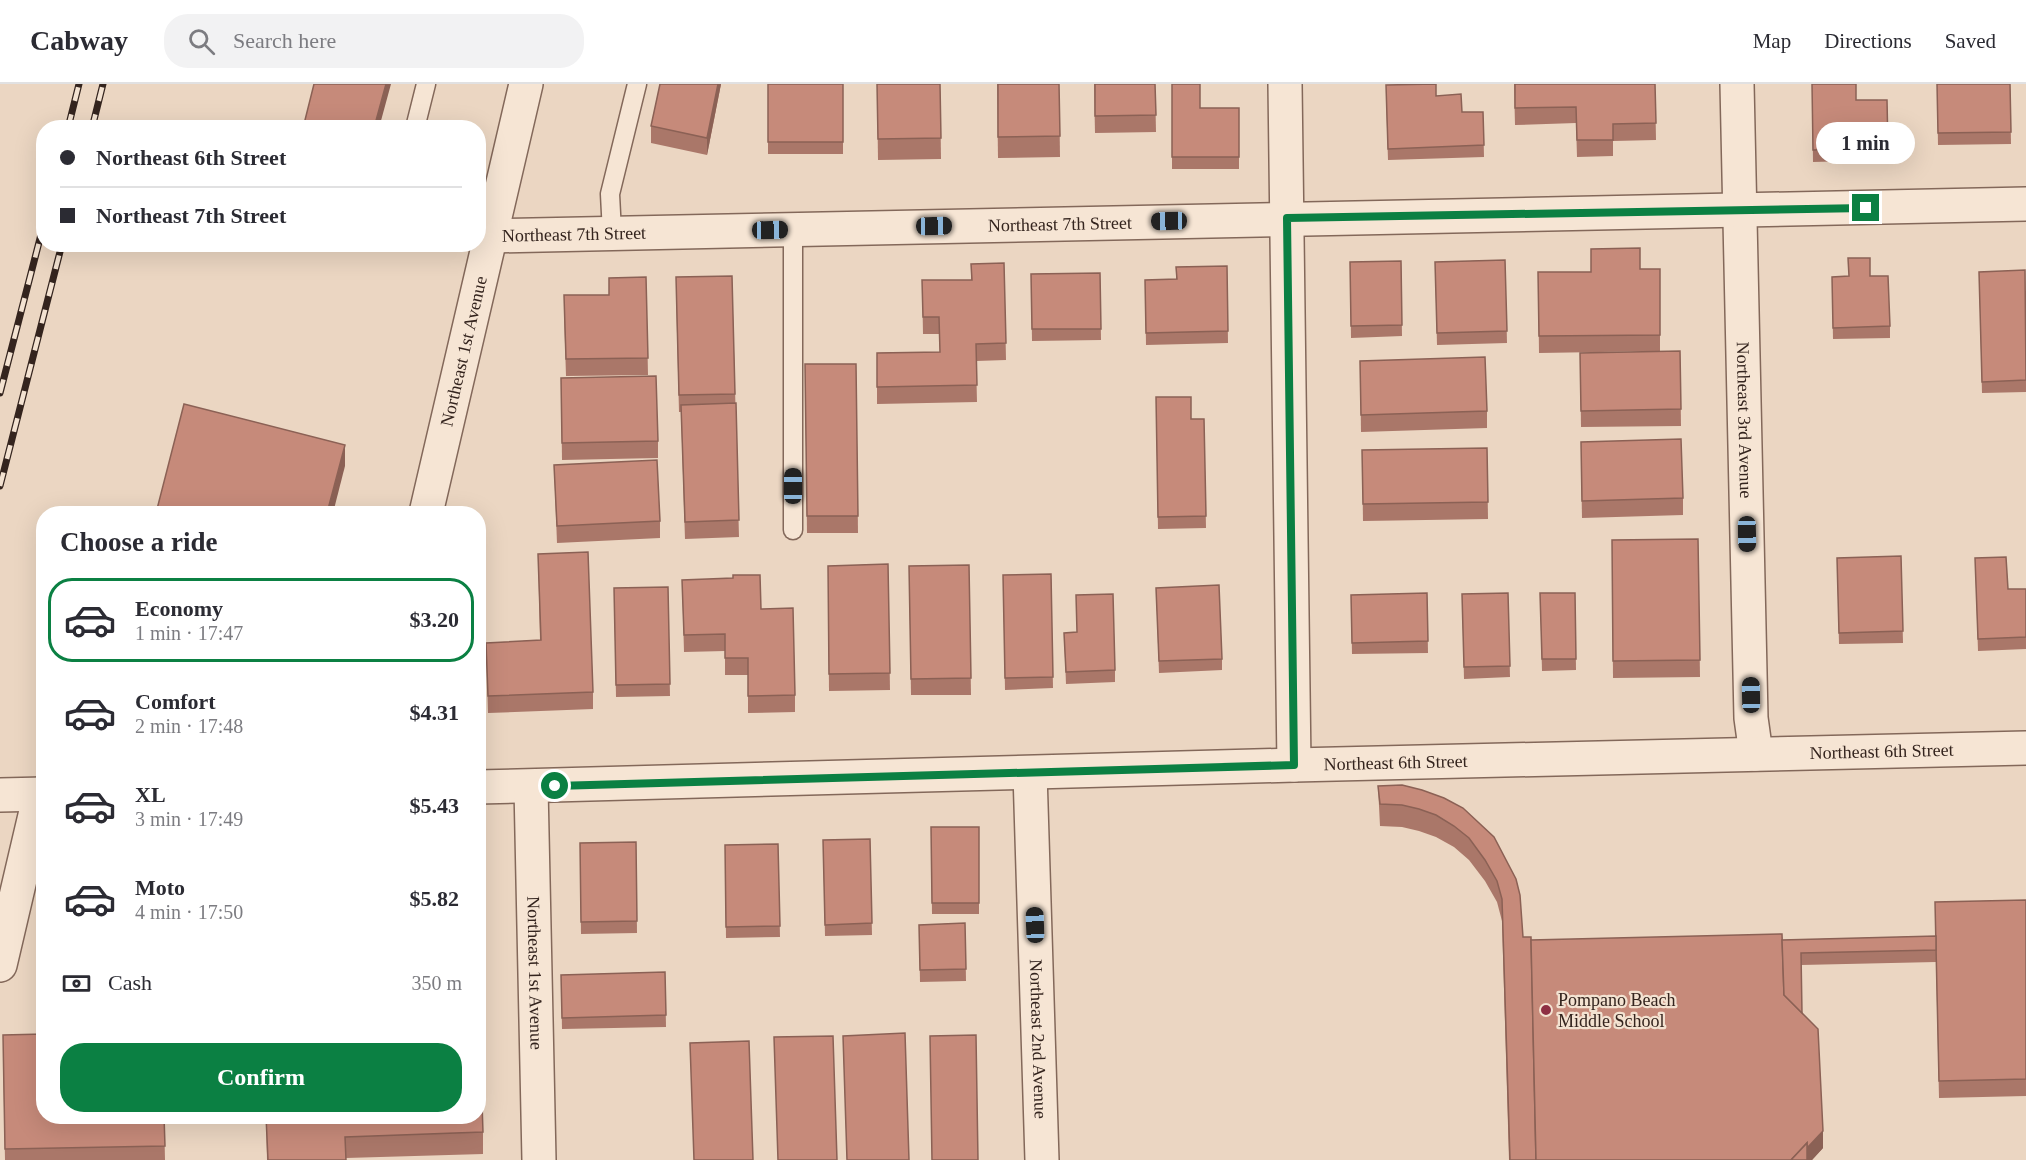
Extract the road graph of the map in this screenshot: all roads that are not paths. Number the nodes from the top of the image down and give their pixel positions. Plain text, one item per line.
1 (426, 84) edge
2 (526, 84) edge
3 (637, 84) edge
4 (1285, 84) edge
5 (1737, 84) edge
6 (417, 120) edge
7 (2026, 204) edge
8 (1740, 211) junction
9 (1287, 218) junction
10 (487, 229) edge
11 (793, 229) junction
12 (612, 233) junction
13 (482, 252) edge
14 (428, 506) edge
15 (793, 530) dead end
16 (2026, 748) edge
17 (1756, 754) junction
18 (1294, 765) junction
19 (1030, 773) junction
20 (486, 787) edge
21 (531, 787) junction
22 (36, 794) edge
23 (0, 795) edge
24 (36, 818) edge
25 (0, 965) edge
26 (539, 1160) edge
27 (1042, 1160) edge

1 - 6 lane
2 - 10 street, Northeast 1st Avenue
3 - 12 lane
4 - 9 street
5 - 8 street, Northeast 3rd Avenue
7 - 8 street, Northeast 7th Street
8 - 9 street, Northeast 7th Street
8 - 17 street, Northeast 3rd Avenue
9 - 11 street, Northeast 7th Street
9 - 18 street
10 - 12 street, Northeast 7th Street
11 - 12 street, Northeast 7th Street
11 - 15 lane
13 - 14 street, Northeast 1st Avenue
16 - 17 street, Northeast 6th Street
17 - 18 street, Northeast 6th Street
18 - 19 street, Northeast 6th Street
19 - 21 street, Northeast 6th Street
19 - 27 street, Northeast 2nd Avenue
20 - 21 street, Northeast 6th Street
21 - 26 street, Northeast 1st Avenue
22 - 23 street
24 - 25 street

